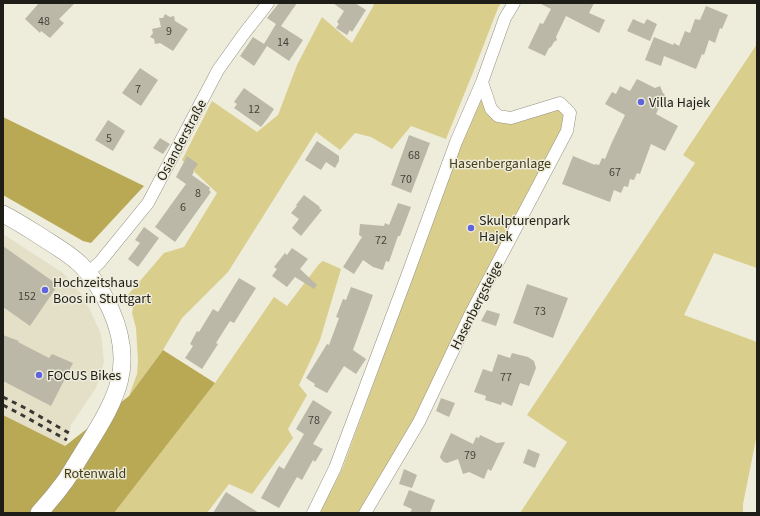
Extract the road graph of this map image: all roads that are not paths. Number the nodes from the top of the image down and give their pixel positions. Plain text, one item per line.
1 (268, 3) edge
2 (514, 3) edge
3 (482, 82) junction
4 (3, 214) edge
5 (88, 273) junction
6 (39, 513) edge
7 (313, 513) edge
8 (366, 513) edge

1 - 5 street, Osianderstraße
2 - 3 street
3 - 7 street
3 - 8 street, Hasenbergsteige
4 - 5 main road
5 - 6 main road

